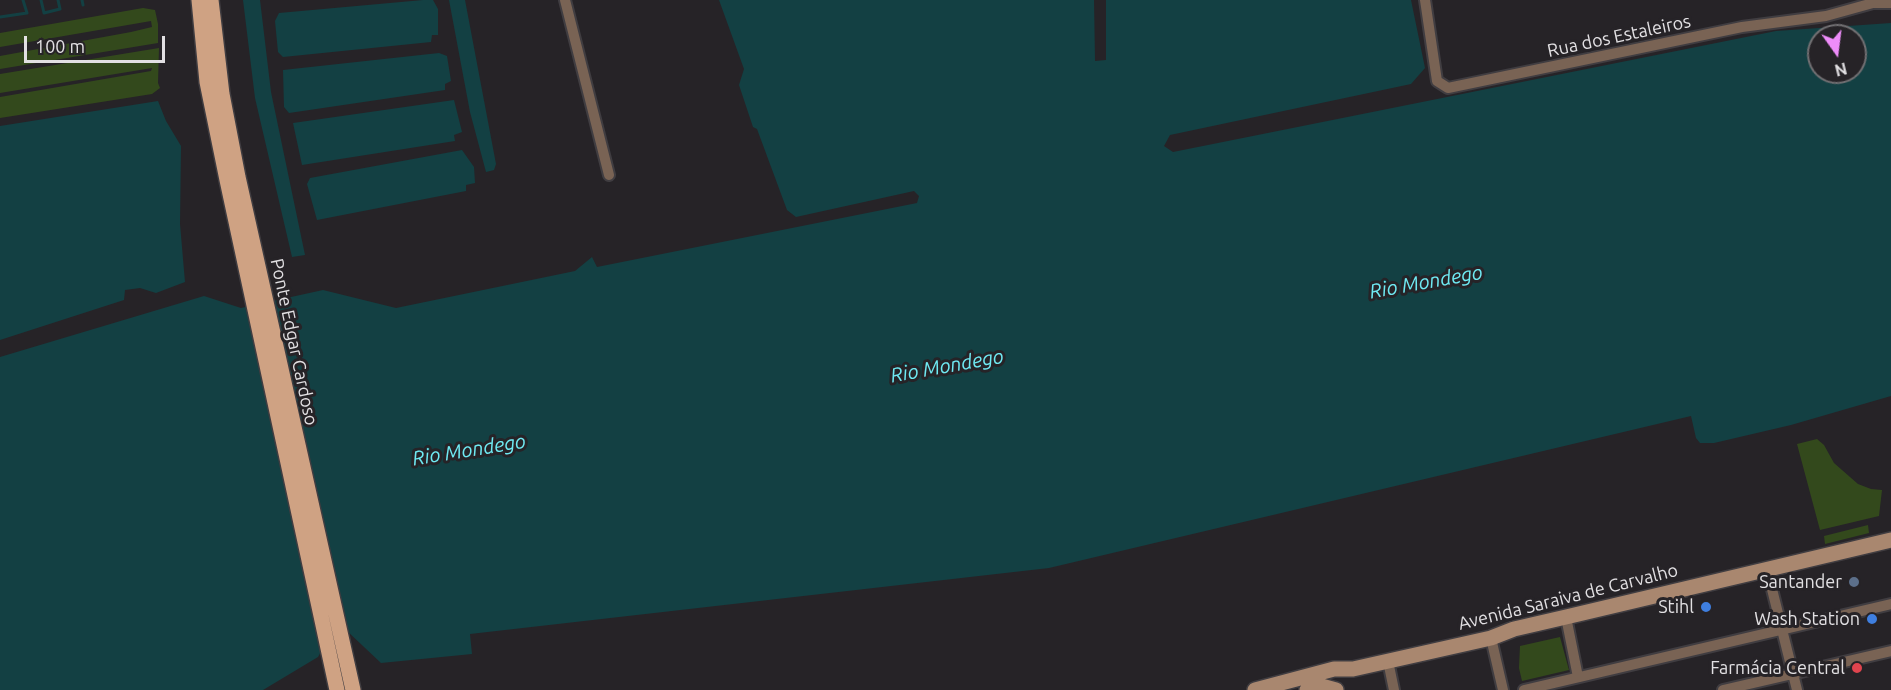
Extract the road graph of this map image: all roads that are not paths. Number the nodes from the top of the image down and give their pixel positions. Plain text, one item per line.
1 (199, 0) edge
2 (211, 0) edge
3 (565, 0) edge
4 (1425, 0) edge
5 (1891, 3) edge
6 (609, 175) dead end
7 (1891, 540) edge
8 (1767, 569) junction
9 (1891, 604) edge
10 (1566, 617) junction
11 (1781, 629) junction
12 (1491, 638) junction
13 (1891, 651) edge
14 (1388, 661) junction
15 (1353, 669) junction
16 (1794, 673) junction
17 (1578, 677) junction
18 (1275, 688) edge
19 (1311, 688) edge
20 (337, 690) edge
21 (353, 690) edge
22 (1255, 690) edge
23 (1338, 690) edge
24 (1395, 690) edge
25 (1503, 690) edge
26 (1524, 690) edge
27 (1723, 690) edge
28 (1797, 690) edge

1 - 20 main road, Ponte Edgar Cardoso
2 - 21 main road, Ponte Edgar Cardoso
3 - 6 street
4 - 5 street, Rua dos Estaleiros
7 - 8 main road, Avenida Saraiva de Carvalho
8 - 10 main road, Avenida Saraiva de Carvalho
8 - 11 street
9 - 11 street
10 - 12 main road, Avenida Saraiva de Carvalho
10 - 17 street
11 - 16 street
11 - 17 street
12 - 14 main road, Avenida Saraiva de Carvalho
12 - 25 street
13 - 16 street
14 - 15 main road, Avenida Saraiva de Carvalho
14 - 24 street
15 - 18 main road, Avenida Saraiva de Carvalho
15 - 19 main road
15 - 23 main road
16 - 27 street
16 - 28 street
17 - 26 street
18 - 19 main road
18 - 22 main road, Avenida Saraiva de Carvalho
19 - 23 main road

